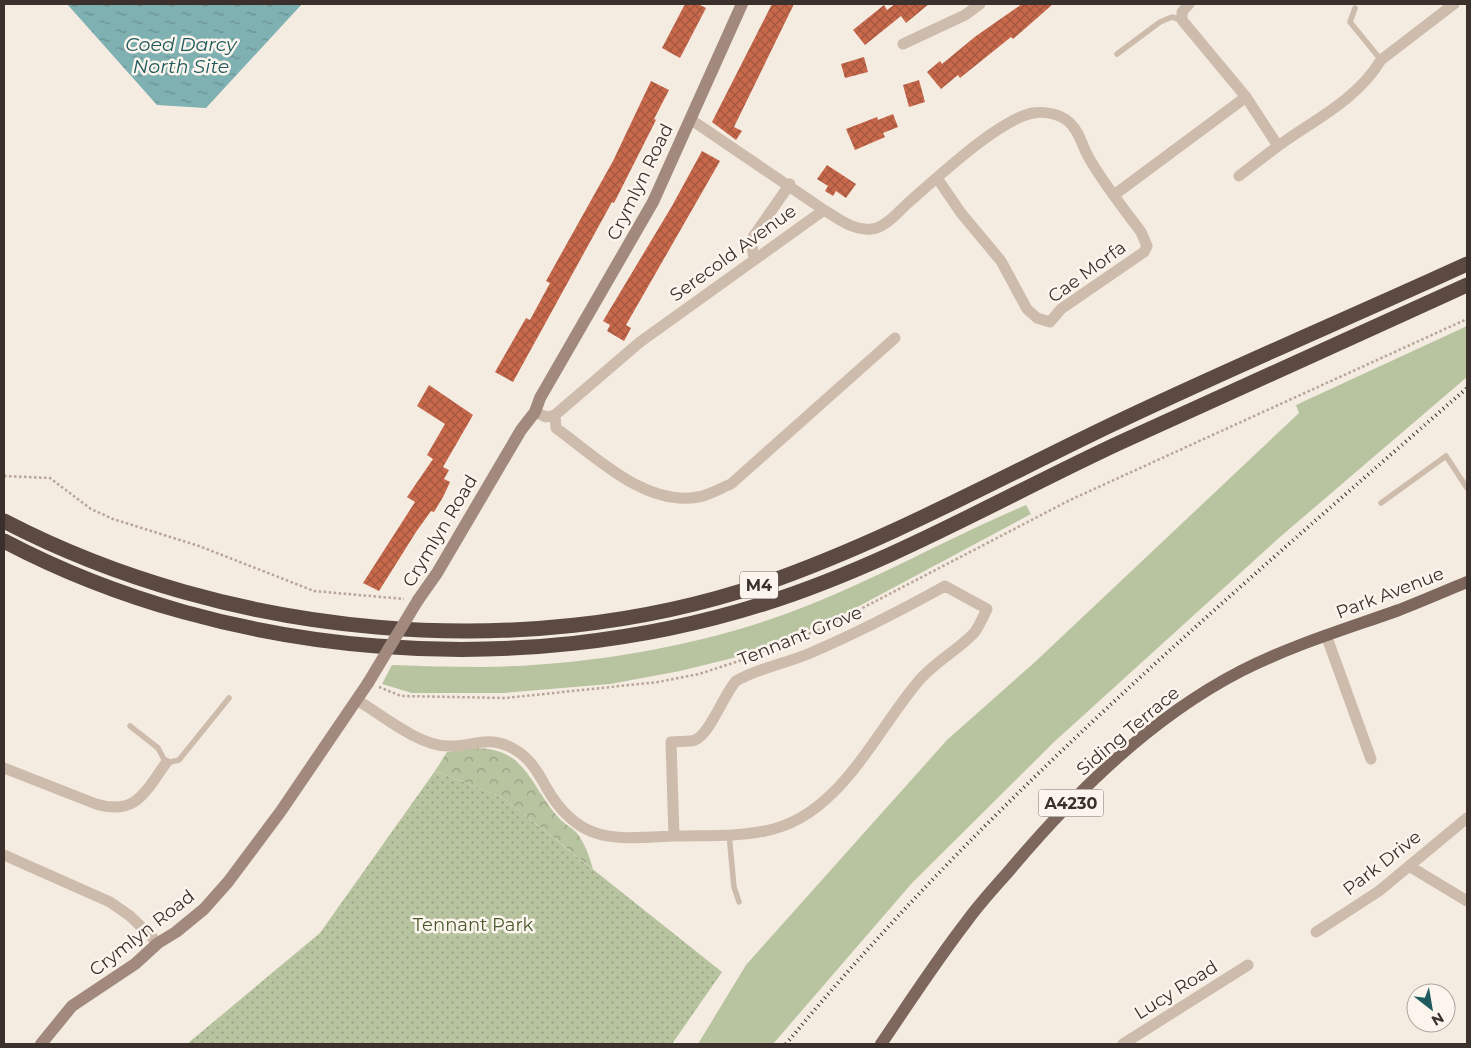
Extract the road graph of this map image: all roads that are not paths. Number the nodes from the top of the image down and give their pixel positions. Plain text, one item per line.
1 (742, 4) edge
2 (980, 4) edge
3 (1189, 4) edge
4 (1454, 4) edge
5 (1354, 8) dead end
6 (1182, 20) junction
7 (903, 44) dead end
8 (1116, 54) dead end
9 (1381, 60) junction
10 (1246, 97) junction
11 (690, 118) junction
12 (1278, 146) junction
13 (1239, 176) dead end
14 (937, 178) junction
15 (790, 184) junction
16 (1114, 195) junction
17 (824, 210) junction
18 (754, 258) junction
19 (1467, 264) edge
20 (1467, 285) edge
21 (895, 338) dead end
22 (535, 412) junction
23 (555, 415) junction
24 (1467, 488) edge
25 (1381, 503) dead end
26 (4, 521) edge
27 (4, 541) edge
28 (1467, 582) edge
29 (1326, 635) junction
30 (229, 698) dead end
31 (357, 700) junction
32 (130, 726) dead end
33 (1370, 759) dead end
34 (166, 764) junction
35 (4, 768) edge
36 (1467, 818) edge
37 (729, 834) junction
38 (674, 836) junction
39 (4, 855) edge
40 (1409, 866) junction
41 (1467, 901) edge
42 (738, 902) dead end
43 (1316, 932) dead end
44 (158, 943) junction
45 (1248, 965) dead end
46 (41, 1044) edge
47 (881, 1044) edge
48 (1123, 1044) edge

1 - 11 street, Crymlyn Road
2 - 7 street
3 - 6 street
4 - 9 street
5 - 9 lane
6 - 8 lane
6 - 10 street
9 - 12 street
10 - 12 street
10 - 16 street
11 - 15 street, Serecold Avenue
11 - 22 street, Crymlyn Road
12 - 13 street
14 - 16 street, Cae Morfa
14 - 16 street, Cae Morfa
14 - 17 street, Cae Morfa
15 - 17 street, Serecold Avenue
15 - 18 street
17 - 18 street, Serecold Avenue
18 - 23 street, Serecold Avenue
19 - 26 highway, M4
20 - 27 highway, M4
21 - 23 street
22 - 23 street
22 - 31 street, Crymlyn Road, bridge
24 - 25 lane
28 - 29 main road, Park Avenue / A4230
29 - 33 street
29 - 47 main road, Siding Terrace / A4230
30 - 34 lane
31 - 38 street
31 - 44 street, Crymlyn Road
32 - 34 lane
34 - 35 street
36 - 40 street, Park Drive
37 - 38 street, Tennant Grove
37 - 38 street, Tennant Grove
37 - 42 lane
39 - 44 street
40 - 41 street
40 - 43 street, Park Drive
44 - 46 street, Crymlyn Road
45 - 48 street, Lucy Road

